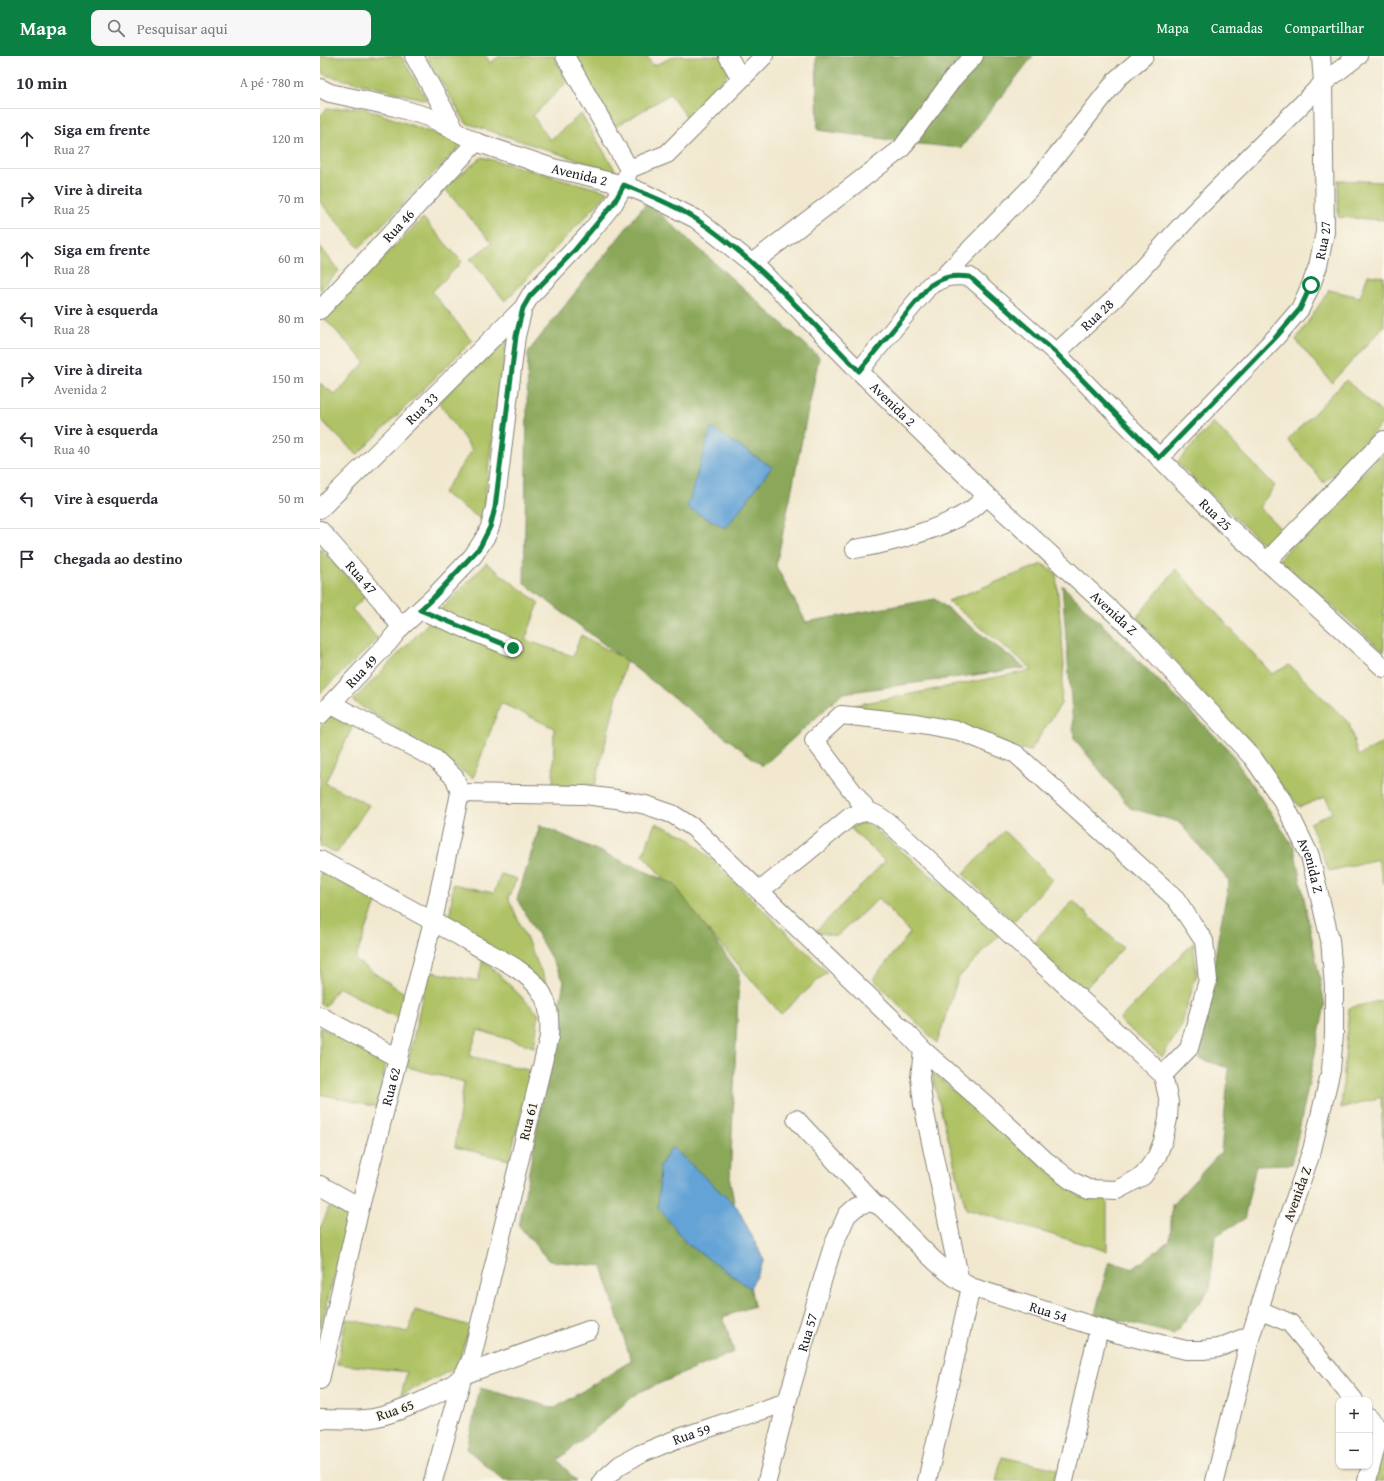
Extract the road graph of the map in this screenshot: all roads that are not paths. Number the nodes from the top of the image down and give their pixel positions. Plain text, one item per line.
1 (414, 56) edge
2 (565, 56) edge
3 (728, 56) edge
4 (764, 56) edge
5 (974, 56) edge
6 (1144, 56) edge
7 (1320, 56) edge
8 (1358, 56) edge
9 (741, 79) junction
10 (1323, 83) junction
11 (323, 95) edge
12 (456, 131) junction
13 (476, 142) junction
14 (626, 177) junction
15 (752, 263) junction
16 (942, 278) junction
17 (523, 308) junction
18 (320, 310) edge
19 (1056, 353) junction
20 (859, 371) junction
21 (1384, 440) edge
22 (1159, 458) junction
23 (992, 500) junction
24 (320, 510) edge
25 (320, 530) edge
26 (855, 549) dead end
27 (1266, 562) junction
28 (420, 610) junction
29 (402, 627) junction
30 (513, 648) dead end
31 (1384, 668) edge
32 (326, 709) edge
33 (460, 793) junction
34 (868, 812) junction
35 (320, 860) edge
36 (760, 891) junction
37 (433, 920) junction
38 (320, 1016) edge
39 (923, 1050) junction
40 (398, 1058) junction
41 (1163, 1075) junction
42 (796, 1119) dead end
43 (320, 1185) edge
44 (874, 1203) junction
45 (360, 1207) junction
46 (965, 1284) junction
47 (1259, 1310) junction
48 (1099, 1328) junction
49 (589, 1330) dead end
50 (1251, 1335) junction
51 (323, 1352) edge
52 (463, 1375) junction
53 (320, 1380) edge
54 (1352, 1397) edge
55 (787, 1402) junction
56 (320, 1419) edge
57 (1378, 1428) edge
58 (433, 1481) edge
59 (602, 1481) edge
60 (768, 1481) edge
61 (927, 1481) edge
62 (1064, 1481) edge
63 (1215, 1481) edge
64 (1367, 1481) edge

1 - 12 street
2 - 14 street
3 - 9 street
4 - 9 street
5 - 15 street
6 - 16 street
7 - 10 street, Rua 27
8 - 10 street, Rua 28
9 - 14 street
10 - 19 street, Rua 28
10 - 22 street, Rua 27
11 - 12 street, Avenida 2
12 - 13 street, Avenida 2
13 - 14 street, Avenida 2
13 - 18 street, Rua 46
14 - 15 street, Avenida 2
14 - 17 street
15 - 20 street, Avenida 2
16 - 19 street
16 - 20 street
17 - 24 street, Rua 33
17 - 28 street, Rua 49
19 - 22 street, Rua 25
20 - 23 street, Avenida 2
21 - 27 street
22 - 27 street, Rua 25
23 - 26 street
23 - 47 street, Avenida Z
25 - 29 street, Rua 47
27 - 31 street, Rua 25
28 - 29 street, Rua 49
28 - 30 street
29 - 32 street, Rua 49
32 - 33 street
33 - 36 street
33 - 37 street, Rua 62
34 - 36 street
34 - 41 street
34 - 41 street
35 - 37 street, Rua 61
36 - 39 street
37 - 40 street, Rua 62
37 - 52 street, Rua 61
38 - 40 street
39 - 41 street
39 - 46 street
40 - 45 street, Rua 62
42 - 44 street, Rua 54
43 - 45 street
44 - 46 street, Rua 54
44 - 55 street, Rua 57
45 - 51 street, Rua 62
46 - 48 street, Rua 54
46 - 61 street
47 - 50 street, Avenida Z
47 - 54 street
48 - 50 street, Rua 54
48 - 62 street
49 - 52 street
50 - 63 street, Avenida Z
51 - 53 street, Rua 62
52 - 56 street, Rua 65
52 - 58 street, Rua 61
55 - 59 street, Rua 59
55 - 60 street, Rua 57
57 - 64 street

